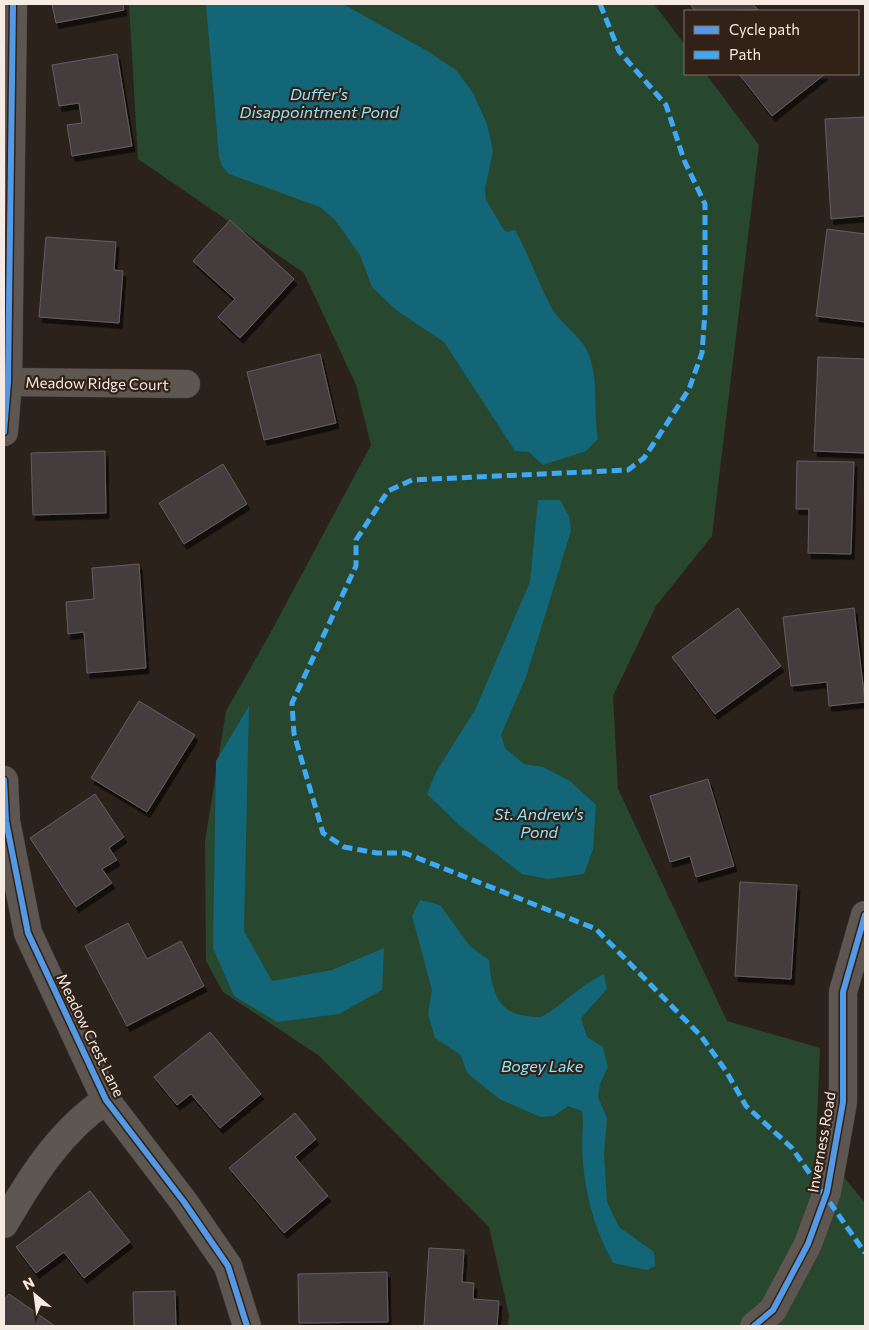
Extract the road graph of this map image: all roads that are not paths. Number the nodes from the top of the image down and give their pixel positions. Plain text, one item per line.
1 (13, 4) edge
2 (6, 226) edge
3 (8, 382) junction
4 (186, 384) dead end
5 (4, 432) edge
6 (4, 780) edge
7 (865, 915) edge
8 (106, 1100) junction
9 (4, 1224) edge
10 (247, 1326) edge
11 (754, 1326) edge

1 - 2 street
2 - 3 street
3 - 4 street, Meadow Ridge Court
3 - 5 street
6 - 8 street, Meadow Crest Lane
7 - 11 street, Inverness Road
8 - 9 street
8 - 10 street, Meadow Crest Lane

